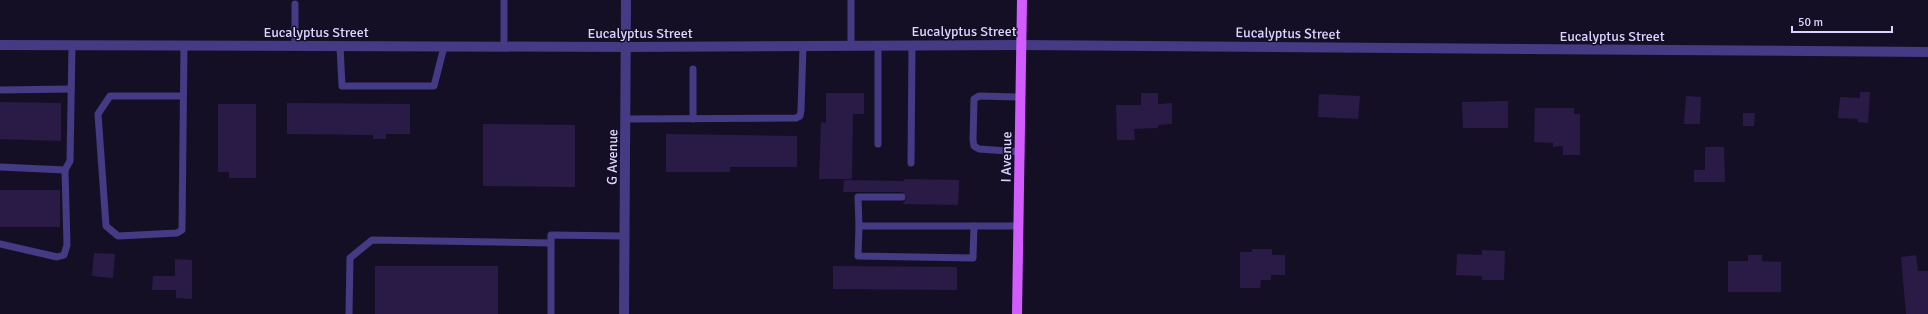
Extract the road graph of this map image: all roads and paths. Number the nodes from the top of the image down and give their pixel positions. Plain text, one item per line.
1 (504, 0) edge
2 (626, 0) edge
3 (850, 0) edge
4 (1022, 0) edge
5 (295, 4) dead end
6 (0, 45) edge
7 (72, 45) junction
8 (184, 45) junction
9 (851, 45) junction
10 (912, 45) junction
11 (1022, 45) junction
12 (294, 46) junction
13 (340, 46) junction
14 (803, 46) junction
15 (878, 46) junction
16 (444, 47) junction
17 (504, 47) junction
18 (627, 47) junction
19 (1928, 52) edge
20 (693, 69) dead end
21 (71, 89) junction
22 (0, 90) edge
23 (183, 96) junction
24 (1021, 96) junction
25 (626, 119) junction
26 (693, 119) junction
27 (878, 144) dead end
28 (1021, 152) junction
29 (912, 162) dead end
30 (0, 167) edge
31 (65, 170) junction
32 (902, 197) dead end
33 (859, 226) junction
34 (974, 226) junction
35 (1019, 226) junction
36 (625, 236) junction
37 (551, 243) junction
38 (0, 244) edge
39 (350, 314) edge
40 (551, 314) edge
41 (624, 314) edge
42 (1017, 314) edge

1 - 17 lane
2 - 18 street, G Avenue
3 - 9 lane
4 - 11 main road, I Avenue
5 - 12 lane
6 - 7 street, Eucalyptus Street
7 - 8 street, Eucalyptus Street
7 - 21 lane
8 - 12 street, Eucalyptus Street
8 - 23 lane
9 - 14 street, Eucalyptus Street
9 - 15 street, Eucalyptus Street
10 - 11 street, Eucalyptus Street
10 - 15 street, Eucalyptus Street
10 - 29 lane
11 - 19 street, Eucalyptus Street
11 - 24 main road, I Avenue
12 - 13 street, Eucalyptus Street
13 - 16 street, Eucalyptus Street
13 - 16 lane
14 - 18 street, Eucalyptus Street
14 - 26 lane
15 - 27 lane
16 - 17 street, Eucalyptus Street
17 - 18 street, Eucalyptus Street
18 - 25 street, G Avenue
20 - 26 lane
21 - 22 lane
21 - 31 lane
23 - 23 lane
24 - 28 main road, I Avenue
24 - 28 lane
25 - 26 lane
25 - 36 street, G Avenue
28 - 35 main road, I Avenue
30 - 31 lane
31 - 38 lane
32 - 33 lane
33 - 34 lane
33 - 34 lane
34 - 35 lane
35 - 42 main road, I Avenue
36 - 37 lane
36 - 41 street, G Avenue
37 - 39 lane
37 - 40 lane

